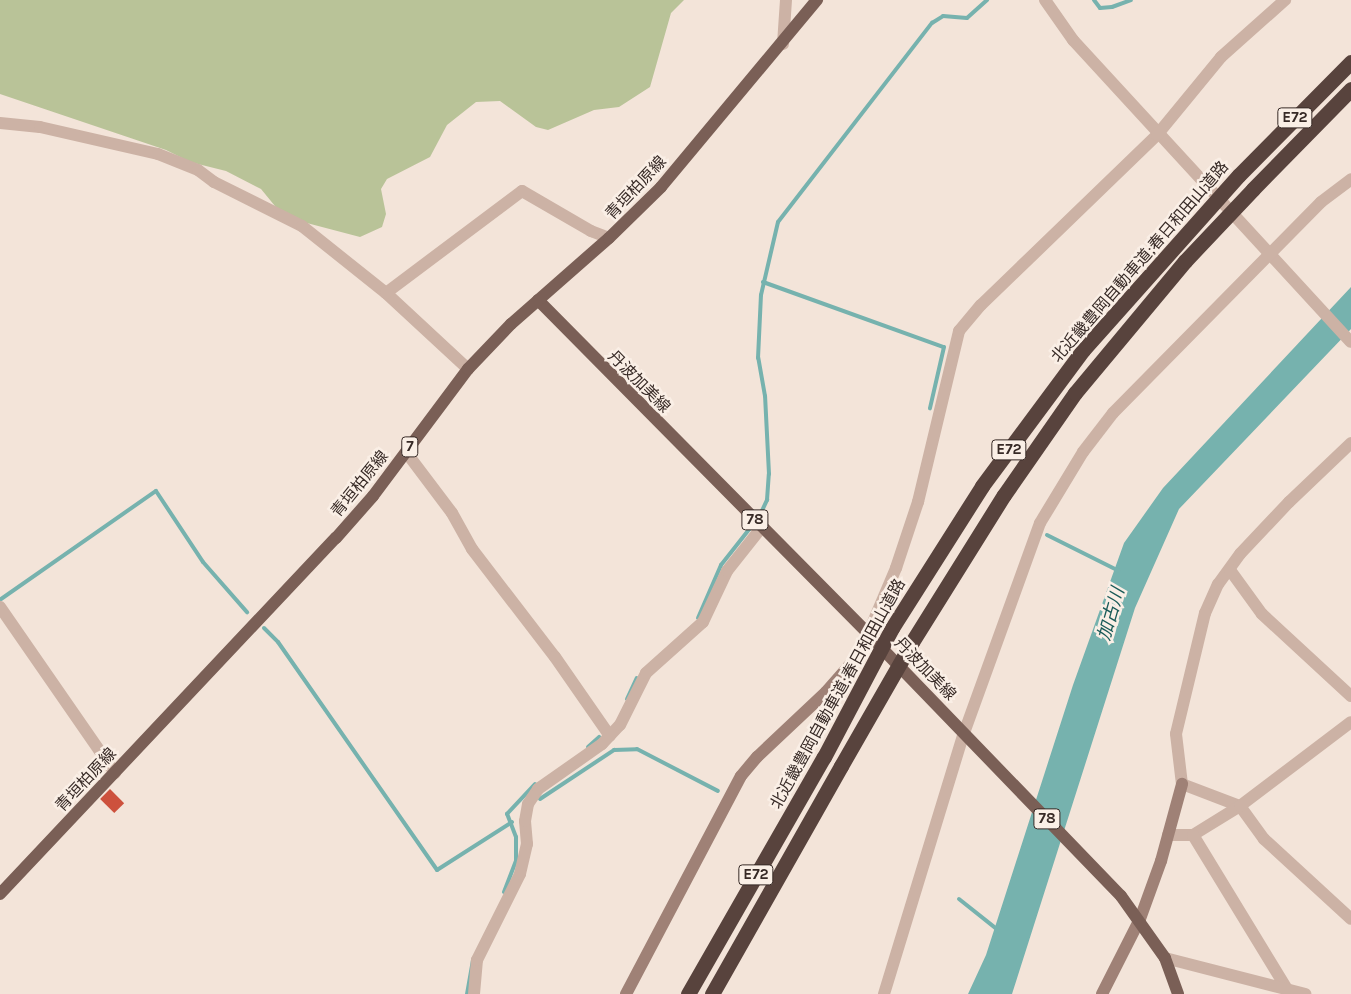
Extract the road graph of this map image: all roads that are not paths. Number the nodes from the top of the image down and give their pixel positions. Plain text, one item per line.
1 (786, 0) edge
2 (817, 0) edge
3 (1045, 0) edge
4 (1285, 0) edge
5 (783, 44) junction
6 (1351, 62) edge
7 (1351, 88) edge
8 (0, 123) edge
9 (1157, 134) junction
10 (1351, 179) edge
11 (610, 238) junction
12 (1272, 259) junction
13 (386, 293) junction
14 (538, 300) junction
15 (1351, 342) edge
16 (468, 369) junction
17 (1351, 444) edge
18 (406, 452) junction
19 (762, 527) junction
20 (1230, 570) junction
21 (0, 607) edge
22 (868, 634) junction
23 (1351, 696) edge
24 (1351, 722) edge
25 (610, 736) junction
26 (968, 737) junction
27 (115, 773) junction
28 (1182, 784) junction
29 (1240, 806) junction
30 (1168, 835) junction
31 (1193, 835) junction
32 (0, 894) edge
33 (1140, 919) junction
34 (1351, 919) edge
35 (1165, 958) junction
36 (1288, 992) edge
37 (1104, 993) edge
38 (474, 994) edge
39 (626, 994) edge
40 (688, 994) edge
41 (712, 994) edge
42 (884, 994) edge
43 (1178, 994) edge
44 (1305, 994) edge

1 - 5 street
2 - 5 main road, 青垣柏原線 / 7
3 - 9 street
4 - 9 street
5 - 11 main road, 青垣柏原線 / 7
6 - 40 highway, 北近畿豊岡自動車道;春日和田山道路 / E72, bridge
7 - 41 highway, 北近畿豊岡自動車道;春日和田山道路 / E72, bridge
8 - 13 street
9 - 12 street
9 - 22 street
10 - 12 street
11 - 13 street
11 - 14 main road, 青垣柏原線 / 7
12 - 15 street
12 - 26 street
13 - 16 street
14 - 16 main road, 青垣柏原線 / 7
14 - 19 main road, 丹波加美線 / 78
16 - 18 main road, 青垣柏原線 / 7
17 - 20 street
18 - 25 street
18 - 27 main road, 青垣柏原線 / 7
19 - 22 main road, 丹波加美線 / 78
19 - 25 street
20 - 23 street
20 - 28 street
21 - 27 street
22 - 26 main road, 丹波加美線 / 78
22 - 39 street
24 - 29 street
25 - 38 street
26 - 33 main road, 丹波加美線 / 78
26 - 42 street
27 - 32 main road, 青垣柏原線 / 7
28 - 29 street
28 - 30 street
29 - 31 street
29 - 34 street
30 - 31 street
30 - 33 street
31 - 36 street
33 - 35 main road, 丹波加美線 / 78
33 - 37 street
35 - 36 street
35 - 43 main road, 丹波加美線 / 78
36 - 44 street

